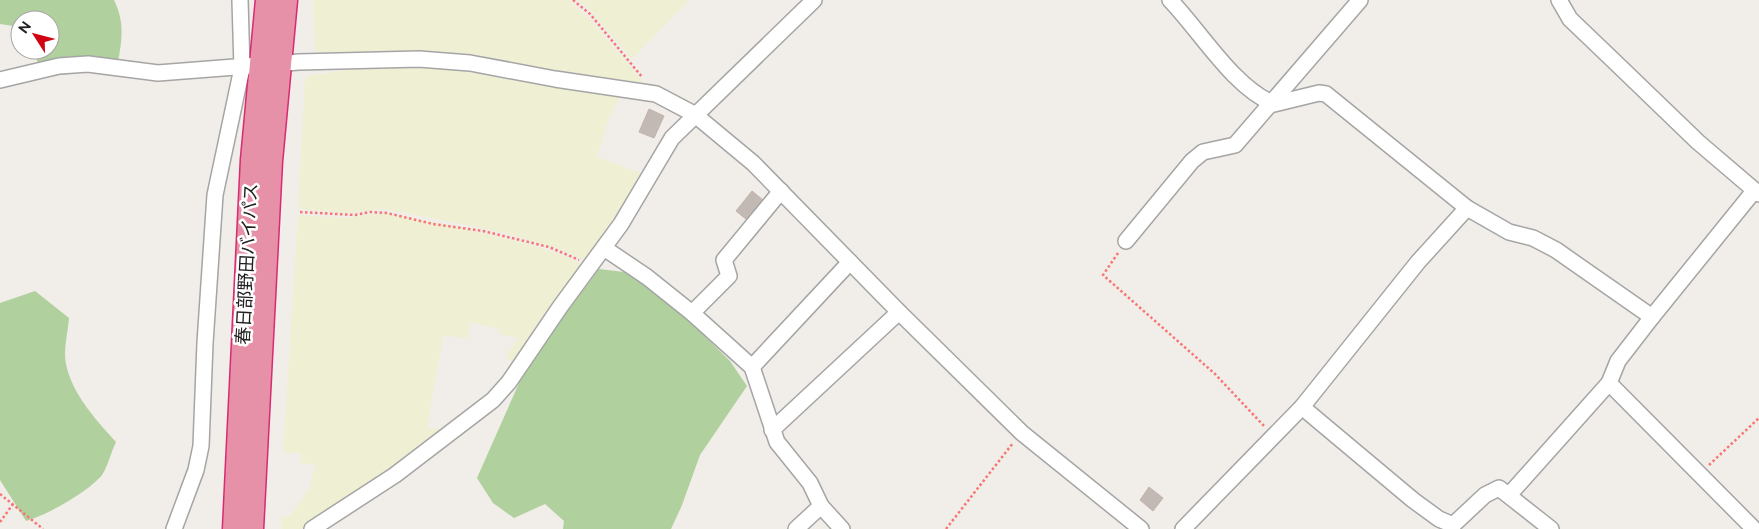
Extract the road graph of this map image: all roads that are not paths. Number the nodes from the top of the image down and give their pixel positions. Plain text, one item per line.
1 (240, 0) edge
2 (267, 0) edge
3 (286, 0) edge
4 (814, 0) edge
5 (1170, 0) edge
6 (1360, 0) edge
7 (1559, 0) edge
8 (261, 66) junction
9 (0, 80) edge
10 (1270, 102) junction
11 (694, 114) junction
12 (781, 191) junction
13 (1756, 193) edge
14 (1467, 208) junction
15 (1126, 241) road end
16 (604, 248) junction
17 (850, 262) junction
18 (899, 312) junction
19 (692, 313) junction
20 (1652, 317) junction
21 (752, 368) junction
22 (1609, 383) junction
23 (1302, 407) junction
24 (772, 430) junction
25 (1509, 495) junction
26 (821, 506) junction
27 (174, 529) edge
28 (234, 529) edge
29 (252, 529) edge
30 (312, 529) edge
31 (796, 529) edge
32 (842, 529) edge
33 (1141, 529) edge
34 (1182, 529) edge
35 (1551, 529) edge
36 (1754, 529) edge

1 - 8 street
2 - 8 highway, 春日部野田バイパス
3 - 8 highway, 春日部野田バイパス
4 - 11 street
5 - 10 street
6 - 10 street
7 - 13 street
8 - 9 street
8 - 11 street
8 - 27 street
8 - 28 highway, 春日部野田バイパス
8 - 29 highway, 春日部野田バイパス
10 - 14 street
10 - 15 street
11 - 12 street
11 - 16 street
12 - 17 street
12 - 19 street
13 - 20 street
14 - 20 street
14 - 23 street
16 - 19 street
16 - 30 street
17 - 18 street
17 - 21 street
18 - 24 street
18 - 33 street
19 - 21 street
20 - 22 street
21 - 24 street
22 - 25 street
22 - 36 street
23 - 25 street
23 - 34 street
24 - 26 street
25 - 35 street
26 - 31 street
26 - 32 street

